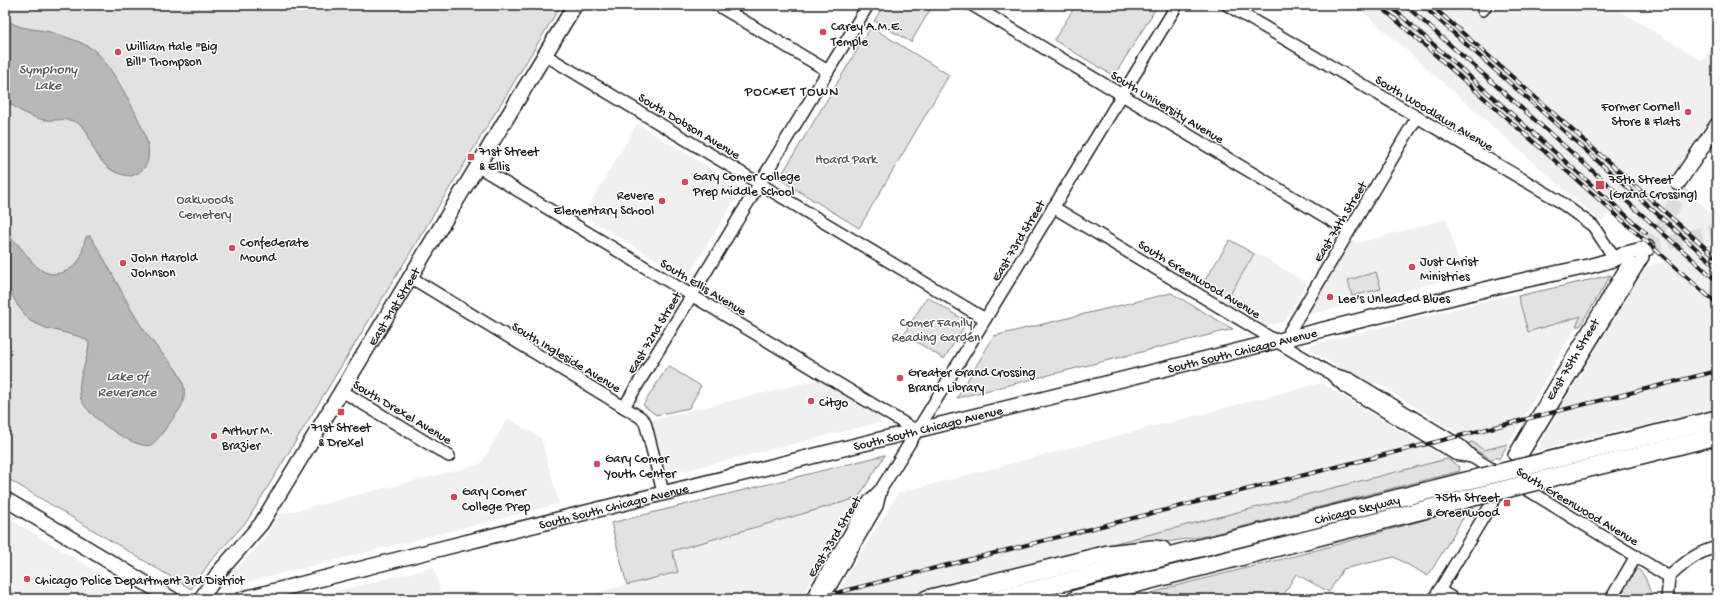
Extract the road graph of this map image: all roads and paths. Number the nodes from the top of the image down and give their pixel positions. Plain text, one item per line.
1 (575, 5) edge
2 (717, 5) edge
3 (868, 5) edge
4 (972, 5) edge
5 (1177, 5) edge
6 (1227, 5) edge
7 (545, 55) junction
8 (828, 71) junction
9 (1122, 95) junction
10 (1417, 117) junction
11 (1717, 125) edge
12 (1717, 135) edge
13 (477, 166) junction
14 (760, 183) junction
15 (1053, 207) junction
16 (1349, 231) junction
17 (1642, 252) joint
18 (1615, 259) junction
19 (410, 277) junction
20 (692, 295) junction
21 (985, 319) junction
22 (1281, 340) junction
23 (342, 391) junction
24 (624, 407) junction
25 (1717, 419) edge
26 (917, 431) junction
27 (1717, 436) edge
28 (449, 456) dead end
29 (1507, 478) junction
30 (881, 489) junction
31 (663, 492) junction
32 (5, 499) edge
33 (1717, 548) edge
34 (1180, 553) junction
35 (1636, 556) junction
36 (1669, 577) junction
37 (1134, 584) junction
38 (1437, 595) edge
39 (172, 599) edge
40 (201, 599) edge
41 (242, 599) edge
42 (811, 599) edge
43 (823, 599) edge
44 (927, 599) edge
45 (997, 599) edge
46 (1076, 599) edge
47 (1108, 599) edge
48 (1454, 599) edge
49 (1611, 599) edge
50 (1667, 599) edge

1 - 7 main road, East 71st Street
2 - 8 street
3 - 8 street, East 72nd Street
4 - 9 street, South University Avenue
5 - 9 street, East 73rd Street
6 - 10 street, South Woodlawn Avenue
7 - 13 main road, East 71st Street
7 - 14 street, South Dobson Avenue
8 - 14 street, East 72nd Street
9 - 15 street, East 73rd Street
9 - 16 street, South University Avenue
10 - 16 street, East 74th Street
10 - 18 street, South Woodlawn Avenue
11 - 12 main road
13 - 19 main road, East 71st Street
13 - 20 street, South Ellis Avenue
14 - 20 street, East 72nd Street
14 - 21 street, South Dobson Avenue
15 - 21 street, East 73rd Street
15 - 22 street, South Greenwood Avenue
16 - 22 street, East 74th Street
17 - 18 main road, South South Chicago Avenue
17 - 29 street, East 75th Street
18 - 22 main road, South South Chicago Avenue
19 - 23 main road, East 71st Street
19 - 24 street, South Ingleside Avenue
20 - 24 street, East 72nd Street
20 - 26 street, South Ellis Avenue
21 - 26 street, East 73rd Street
22 - 26 main road, South South Chicago Avenue
22 - 29 street, South Greenwood Avenue
23 - 28 street, South Drexel Avenue
23 - 40 main road, East 71st Street
24 - 31 street, South Ingleside Avenue
25 - 34 highway, Chicago Skyway, bridge
26 - 30 street, East 73rd Street
26 - 31 main road, South South Chicago Avenue
27 - 37 highway, Chicago Skyway, bridge
29 - 35 street, South Greenwood Avenue
29 - 38 street, East 75th Street
30 - 42 street, East 73rd Street
30 - 43 street, East 73rd Street
31 - 41 main road, South South Chicago Avenue
32 - 39 main road
33 - 36 street
34 - 44 highway
34 - 45 highway, Chicago Skyway
35 - 36 street, South Greenwood Avenue
35 - 49 street
36 - 50 street
37 - 46 highway, Chicago Skyway
37 - 47 highway
38 - 48 street

